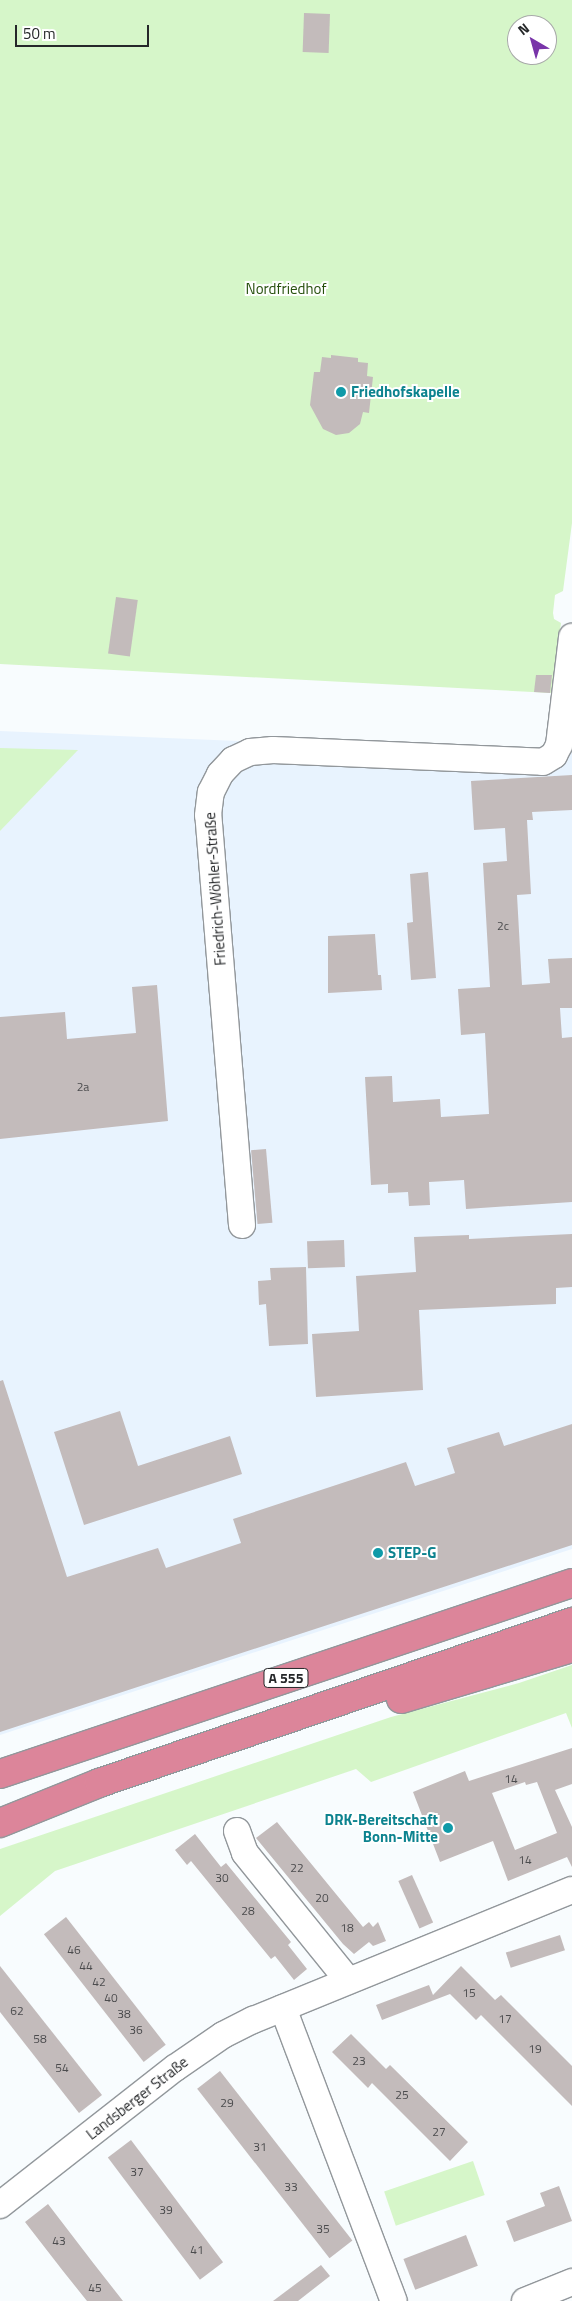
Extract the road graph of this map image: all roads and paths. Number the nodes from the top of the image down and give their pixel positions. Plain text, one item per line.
1 (572, 637) edge
2 (572, 641) edge
3 (242, 1225) dead end
4 (572, 1582) edge
5 (572, 1622) edge
6 (572, 1648) edge
7 (0, 1774) edge
8 (0, 1824) edge
9 (237, 1831) dead end
10 (572, 1890) edge
11 (348, 1980) junction
12 (283, 2008) junction
13 (0, 2205) edge
14 (572, 2282) edge
15 (394, 2301) edge
16 (525, 2301) edge

1 - 2 street, Friedrich-Wöhler-Straße
2 - 3 street, Friedrich-Wöhler-Straße
4 - 7 highway, A 555
5 - 8 highway, A 555
6 - 8 highway
9 - 11 street
10 - 11 street, Landsberger Straße
11 - 12 street, Landsberger Straße
12 - 13 street, Landsberger Straße
12 - 15 street
14 - 16 street

